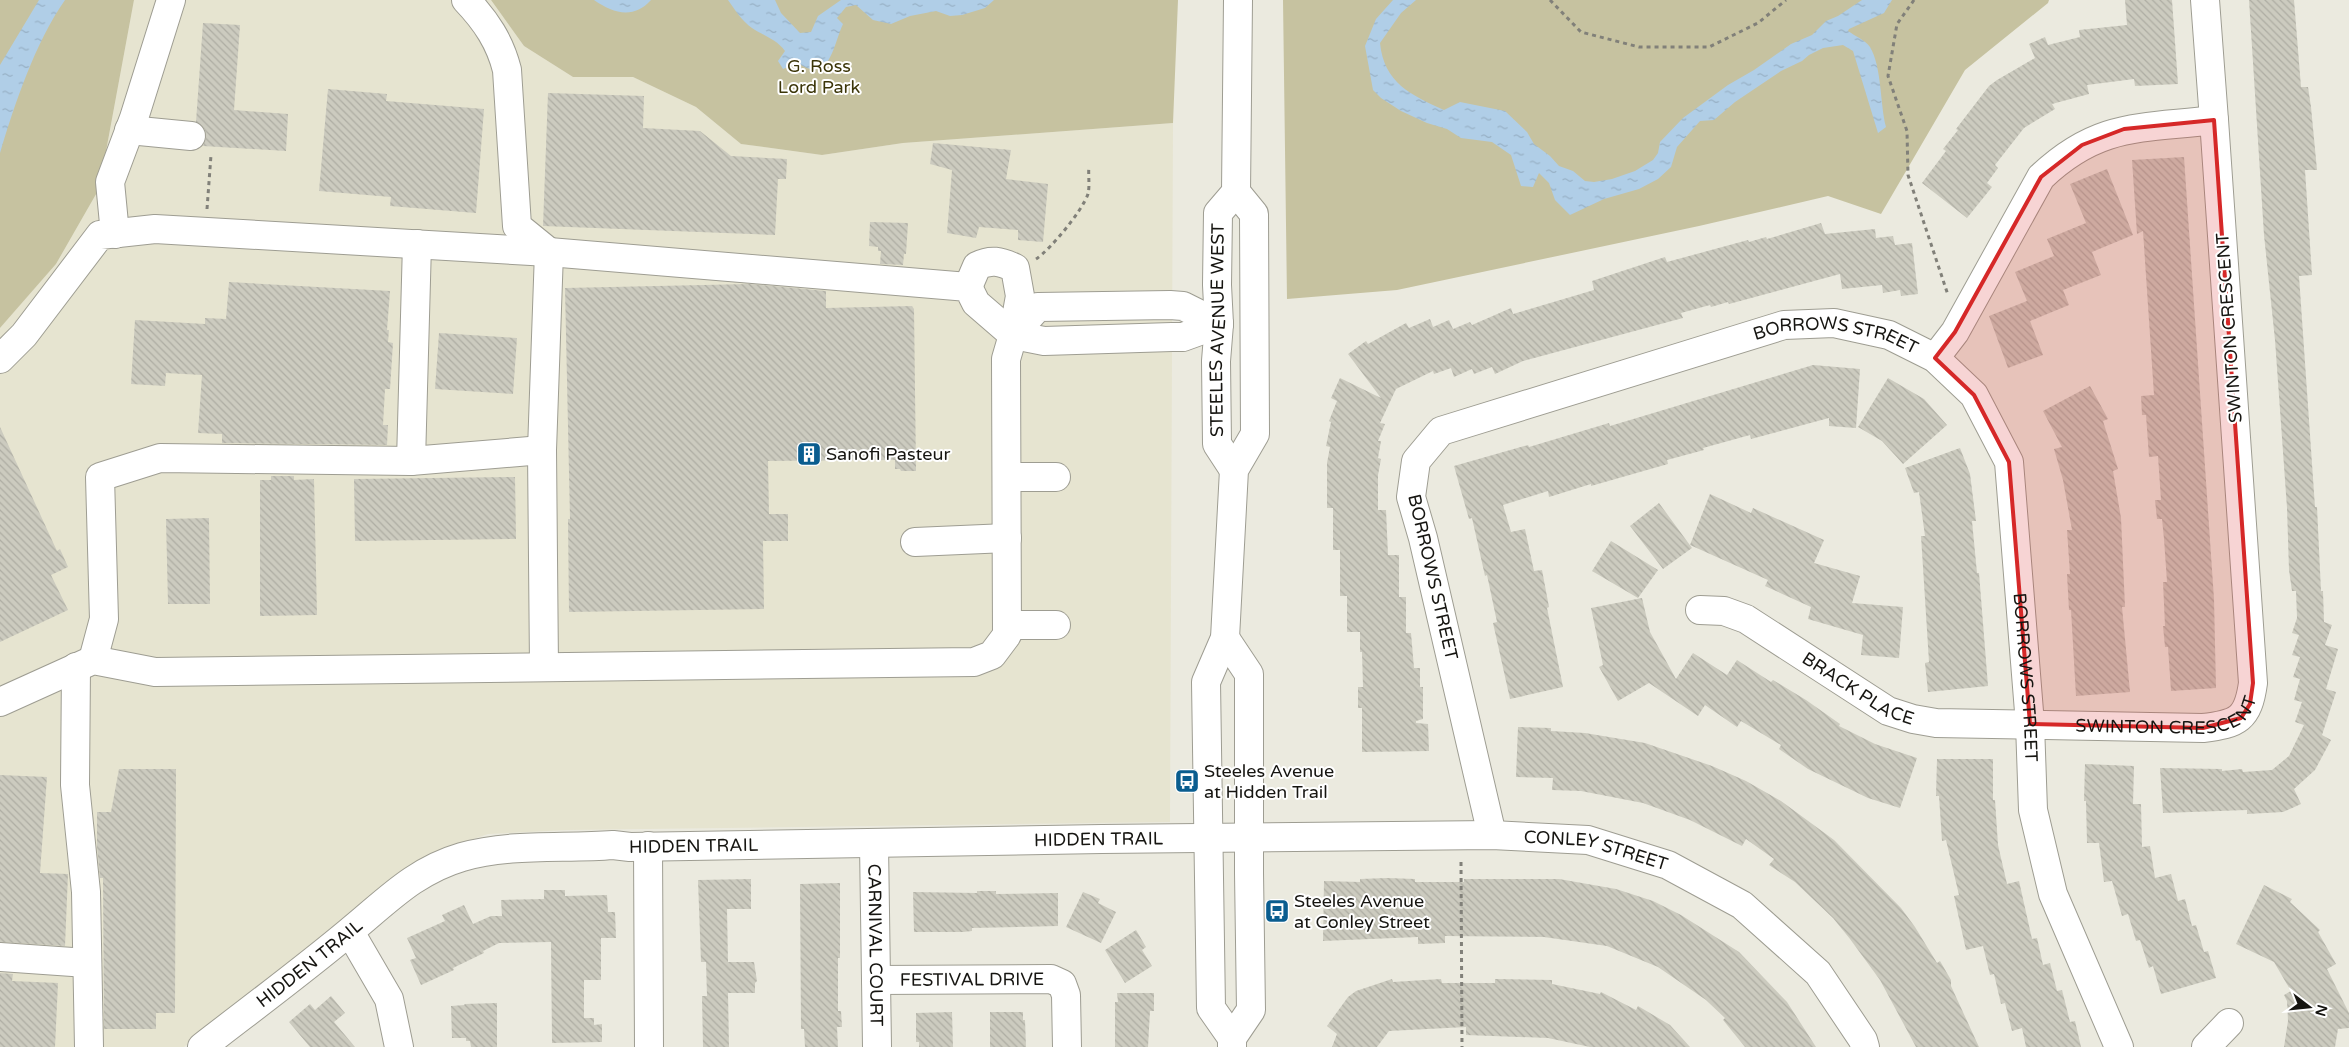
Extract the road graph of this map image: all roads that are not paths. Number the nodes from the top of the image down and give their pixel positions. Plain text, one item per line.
1 (171, 0) edge
2 (466, 0) edge
3 (2205, 0) edge
4 (1238, 6) edge
5 (2214, 120) junction
6 (129, 130) junction
7 (191, 136) dead end
8 (1236, 192) junction
9 (115, 234) junction
10 (417, 244) junction
11 (549, 252) junction
12 (968, 287) junction
13 (1219, 324) junction
14 (1254, 325) junction
15 (1013, 335) junction
16 (0, 358) edge
17 (1934, 358) junction
18 (542, 450) junction
19 (411, 461) junction
20 (1234, 470) junction
21 (1056, 476) dead end
22 (1007, 477) junction
23 (1007, 538) junction
24 (915, 542) dead end
25 (1700, 610) dead end
26 (1056, 625) dead end
27 (1007, 626) junction
28 (1225, 638) junction
29 (85, 664) junction
30 (544, 666) junction
31 (0, 702) edge
32 (2030, 724) junction
33 (1492, 835) junction
34 (1208, 838) junction
35 (1249, 839) junction
36 (874, 844) junction
37 (648, 846) junction
38 (350, 932) junction
39 (0, 958) edge
40 (87, 962) junction
41 (876, 980) junction
42 (2229, 1023) dead end
43 (1232, 1043) edge
44 (89, 1047) edge
45 (202, 1047) edge
46 (399, 1047) edge
47 (649, 1047) edge
48 (877, 1047) edge
49 (1067, 1047) edge
50 (1865, 1047) edge
51 (2119, 1047) edge
52 (2206, 1047) edge

1 - 6 street
2 - 11 street
3 - 5 street, SWINTON CRESCENT
4 - 8 street
5 - 17 street
5 - 32 street, SWINTON CRESCENT
6 - 7 street
6 - 9 street
8 - 13 street, STEELES AVENUE WEST
8 - 14 street, STEELES AVENUE WEST
9 - 10 street
9 - 16 street
10 - 11 street
10 - 19 street
11 - 12 street
11 - 18 street
12 - 15 street
12 - 15 street
13 - 14 street
13 - 15 street
13 - 20 street, STEELES AVENUE WEST
14 - 20 street, STEELES AVENUE WEST
15 - 22 street
17 - 32 street, BORROWS STREET
17 - 33 street, BORROWS STREET
18 - 19 street
18 - 30 street
19 - 29 street
20 - 28 street, STEELES AVENUE WEST
21 - 22 street
22 - 23 street
23 - 24 street
23 - 27 street
25 - 32 street, BRACK PLACE
26 - 27 street
27 - 30 street
28 - 34 street, STEELES AVENUE WEST
28 - 35 street, STEELES AVENUE WEST
29 - 30 street
29 - 31 street
29 - 40 street
32 - 51 street, BORROWS STREET
33 - 35 street, CONLEY STREET
33 - 50 street, CONLEY STREET
34 - 35 street, HIDDEN TRAIL
34 - 36 street, HIDDEN TRAIL
34 - 43 street, STEELES AVENUE WEST
35 - 43 street, STEELES AVENUE WEST
36 - 37 street, HIDDEN TRAIL
36 - 41 street, CARNIVAL COURT
37 - 38 street, HIDDEN TRAIL
37 - 47 street
38 - 45 street, HIDDEN TRAIL
38 - 46 street
39 - 40 street
40 - 44 street
41 - 48 street, CARNIVAL COURT
41 - 49 street, FESTIVAL DRIVE
42 - 52 street

